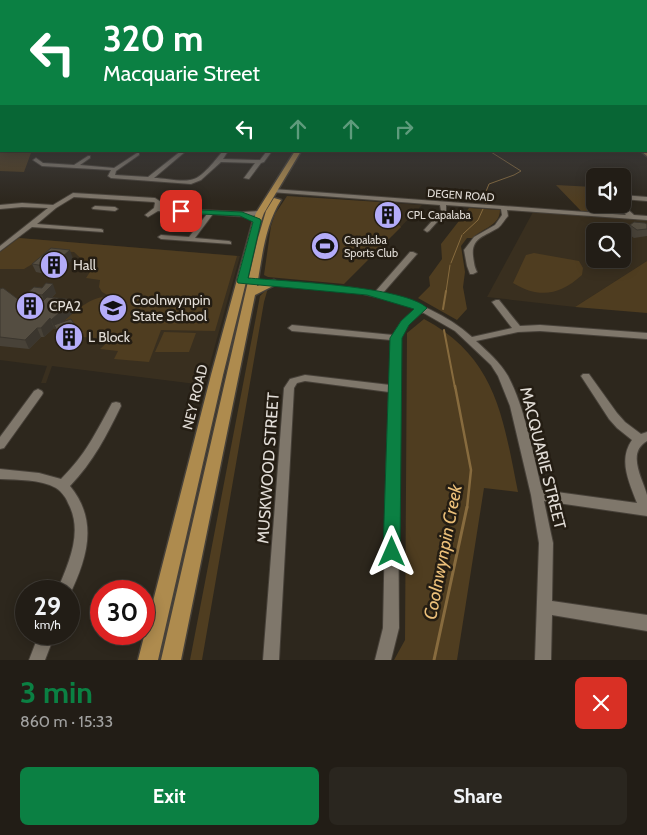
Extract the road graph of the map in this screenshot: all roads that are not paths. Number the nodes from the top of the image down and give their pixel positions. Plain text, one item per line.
1 (183, 152) edge
2 (225, 152) edge
3 (269, 152) edge
4 (297, 152) edge
5 (306, 152) edge
6 (137, 154) dead end
7 (88, 157) dead end
8 (36, 160) dead end
9 (220, 160) junction
10 (258, 162) junction
11 (75, 166) junction
12 (114, 170) junction
13 (150, 178) junction
14 (248, 178) dead end
15 (277, 192) junction
16 (631, 197) edge
17 (117, 198) junction
18 (647, 198) edge
19 (443, 204) junction
20 (0, 207) edge
21 (54, 207) junction
22 (96, 208) dead end
23 (106, 208) junction
24 (504, 208) junction
25 (114, 209) dead end
26 (157, 209) junction
27 (211, 213) junction
28 (629, 213) edge
29 (242, 214) joint
30 (148, 215) dead end
31 (632, 216) junction
32 (259, 217) junction
33 (647, 218) edge
34 (31, 225) junction
35 (427, 230) dead end
36 (100, 231) dead end
37 (161, 238) dead end
38 (190, 240) junction
39 (228, 243) dead end
40 (0, 249) edge
41 (413, 254) dead end
42 (473, 272) dead end
43 (274, 283) joint
44 (249, 285) junction
45 (378, 294) junction
46 (496, 302) dead end
47 (422, 308) junction
48 (292, 328) dead end
49 (518, 329) junction
50 (647, 336) edge
51 (396, 338) junction
52 (471, 340) junction
53 (586, 376) dead end
54 (395, 389) junction
55 (38, 394) dead end
56 (116, 406) dead end
57 (643, 437) edge
58 (0, 445) edge
59 (0, 474) edge
60 (63, 485) junction
61 (537, 495) junction
62 (647, 510) edge
63 (68, 580) edge
64 (545, 606) junction
65 (647, 623) edge
66 (43, 645) edge
67 (37, 660) edge
68 (148, 660) edge
69 (171, 660) edge
70 (271, 660) edge
71 (383, 660) edge
72 (544, 660) edge

1 - 13 street
2 - 9 street
3 - 10 street
4 - 15 main road, NEY ROAD
5 - 15 main road, NEY ROAD
6 - 12 street
7 - 11 street
8 - 11 street
9 - 10 street
9 - 13 street
10 - 14 street
11 - 12 street
12 - 13 street
15 - 19 street, DEGEN ROAD
15 - 32 main road, NEY ROAD
15 - 44 main road, NEY ROAD
16 - 18 street
17 - 21 street
17 - 23 street
17 - 26 street
19 - 24 street, DEGEN ROAD
19 - 35 street
20 - 21 street
21 - 34 street
22 - 23 street
23 - 25 street
24 - 31 street, DEGEN ROAD
24 - 42 street
26 - 27 street
26 - 30 street
27 - 29 street
27 - 38 street
28 - 31 street
29 - 32 street
31 - 33 street, DEGEN ROAD
32 - 44 main road, NEY ROAD
34 - 36 street
34 - 40 street
37 - 38 street
38 - 39 street
41 - 45 street
43 - 44 main road
43 - 45 street, MACQUARIE STREET
44 - 68 main road, NEY ROAD
44 - 69 main road, NEY ROAD
45 - 47 street, MACQUARIE STREET
46 - 49 street
47 - 51 street
47 - 52 street, MACQUARIE STREET
48 - 51 street
49 - 50 street
49 - 52 street
51 - 54 street
52 - 61 street, MACQUARIE STREET
53 - 57 street
54 - 70 street, MUSKWOOD STREET
54 - 71 street
55 - 58 street
56 - 60 street
57 - 62 street
59 - 60 street
60 - 63 street
61 - 62 street
61 - 64 street, MACQUARIE STREET
64 - 65 street
64 - 72 street, MACQUARIE STREET
66 - 67 street

